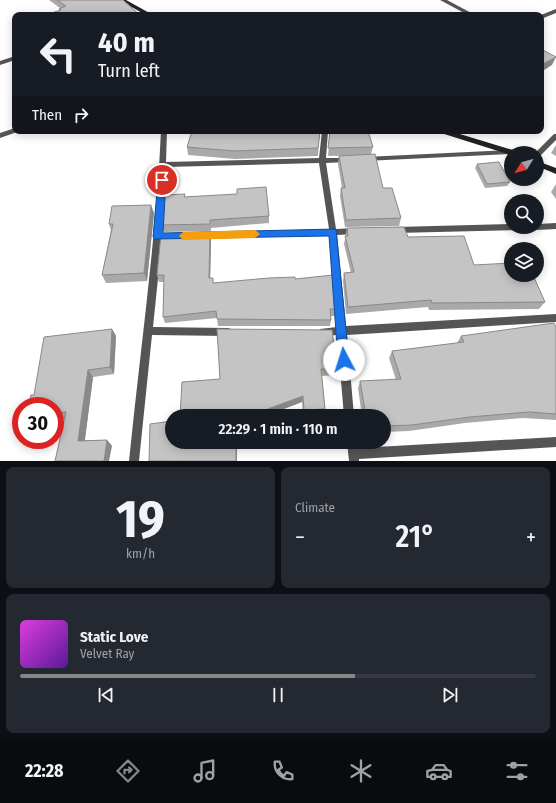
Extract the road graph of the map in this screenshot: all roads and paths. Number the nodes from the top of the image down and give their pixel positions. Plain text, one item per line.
1 (123, 0) edge
2 (443, 0) edge
3 (556, 11) edge
4 (142, 12) edge
5 (466, 12) edge
6 (544, 17) edge
7 (12, 59) edge
8 (0, 63) edge
9 (12, 131) edge
10 (164, 134) edge
11 (325, 134) edge
12 (453, 134) edge
13 (0, 136) edge
14 (556, 136) edge
15 (544, 148) edge
16 (504, 149) edge
17 (504, 152) edge
18 (322, 161) junction
19 (163, 165) junction
20 (544, 166) edge
21 (556, 171) edge
22 (556, 226) edge
23 (504, 227) edge
24 (544, 227) edge
25 (388, 230) edge
26 (364, 231) edge
27 (333, 232) junction
28 (158, 237) junction
29 (556, 318) edge
30 (148, 331) junction
31 (240, 332) edge
32 (310, 332) edge
33 (341, 332) junction
34 (348, 409) edge
35 (556, 442) edge
36 (353, 458) edge
37 (134, 461) edge

1 - 4 main road
2 - 5 street
3 - 6 street
7 - 8 street
9 - 13 street
10 - 19 street
11 - 18 street
12 - 16 main road
14 - 15 street
17 - 18 street
18 - 19 street
18 - 27 street
19 - 28 street
20 - 21 main road
22 - 24 street
23 - 25 street
26 - 27 street
27 - 28 street
27 - 33 street
28 - 30 street
29 - 33 street
30 - 31 street
30 - 37 street
32 - 33 street
33 - 34 street
35 - 36 street

